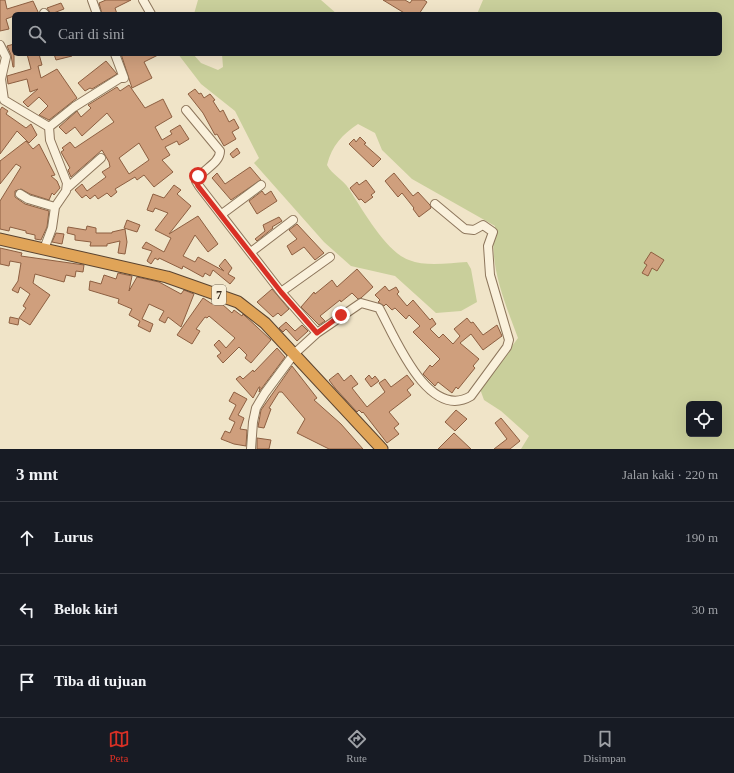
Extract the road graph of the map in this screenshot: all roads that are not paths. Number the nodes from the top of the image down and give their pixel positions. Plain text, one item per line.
1 (92, 0) edge
2 (143, 0) edge
3 (97, 12) edge
4 (150, 12) edge
5 (0, 45) edge
6 (116, 56) edge
7 (2, 103) edge
8 (186, 110) dead end
9 (49, 127) junction
10 (101, 158) dead end
11 (261, 185) dead end
12 (67, 188) junction
13 (20, 194) dead end
14 (435, 204) dead end
15 (55, 208) junction
16 (222, 214) junction
17 (293, 220) dead end
18 (0, 239) edge
19 (44, 249) junction
20 (251, 252) junction
21 (330, 257) dead end
22 (281, 292) junction
23 (317, 333) junction
24 (294, 354) junction
25 (251, 449) edge
26 (382, 449) edge

1 - 3 street
2 - 4 street
5 - 7 street
6 - 9 street
7 - 9 street
8 - 16 street
9 - 12 street
10 - 12 street
11 - 16 street
12 - 15 street
13 - 15 street
14 - 23 street
15 - 19 street
16 - 20 street
17 - 20 street
18 - 19 highway, 7
19 - 24 highway, 7
20 - 22 street
21 - 22 street
22 - 23 street
23 - 24 street
24 - 25 street
24 - 26 highway, 7

